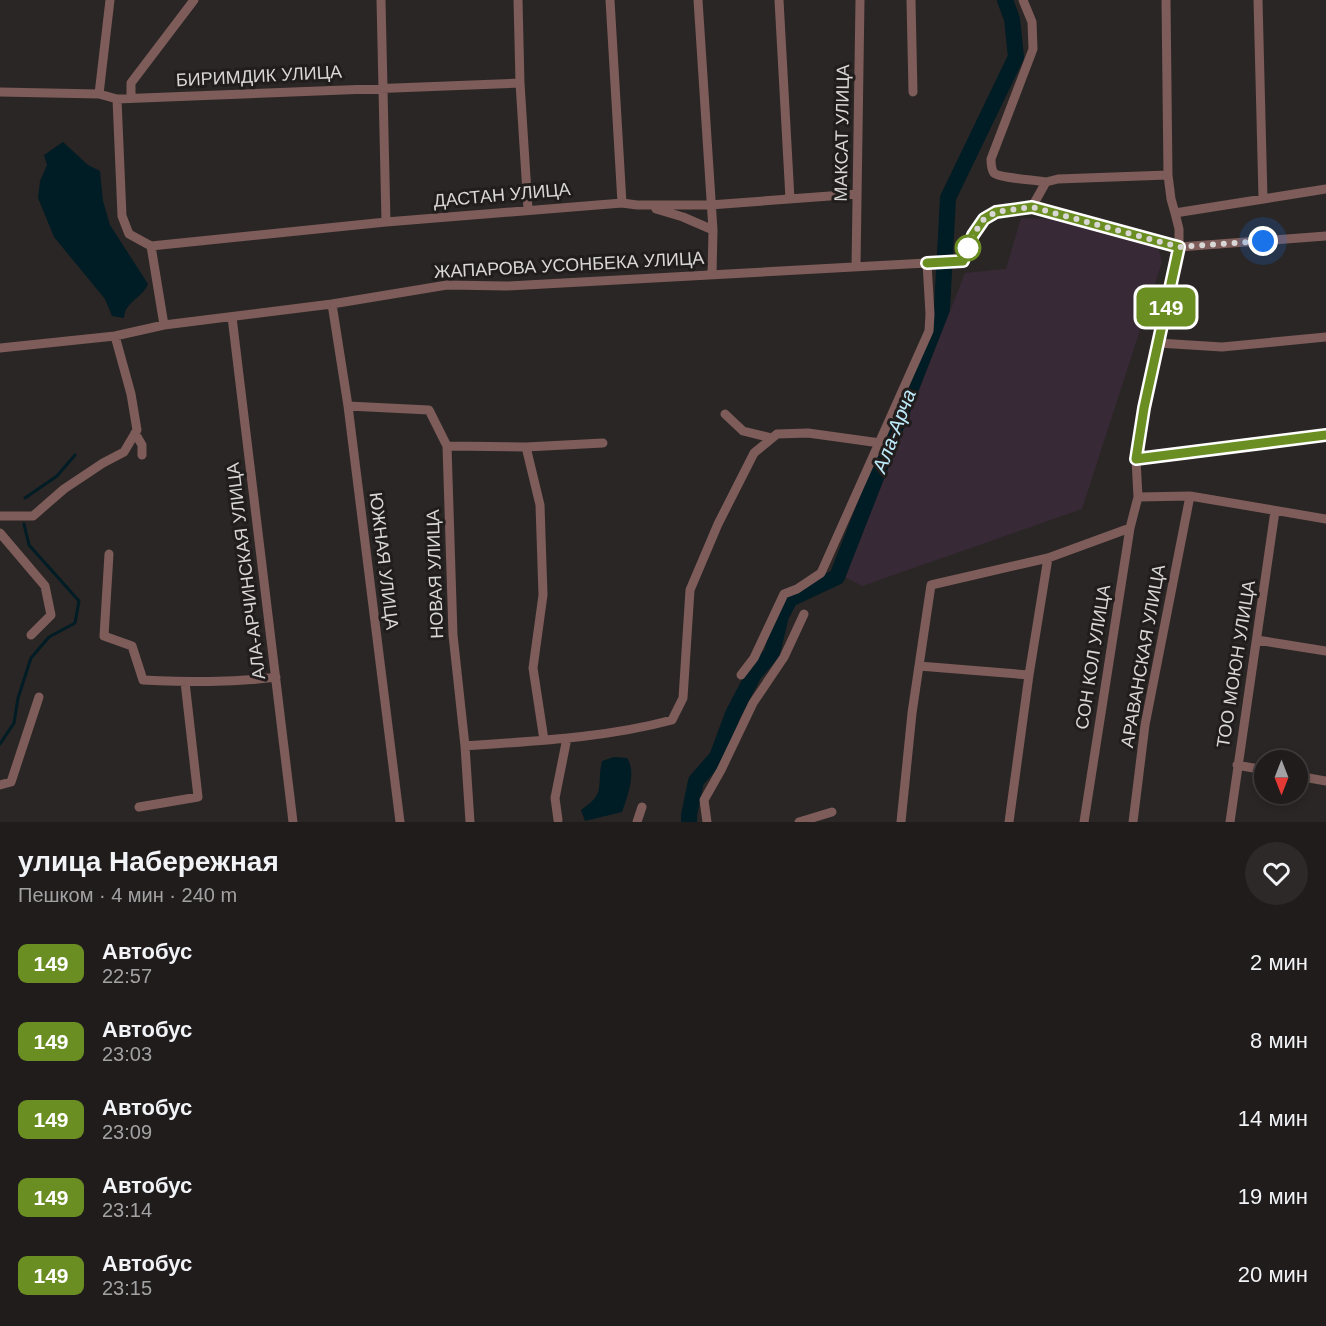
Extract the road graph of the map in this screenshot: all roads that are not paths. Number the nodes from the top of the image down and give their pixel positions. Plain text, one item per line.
1 (110, 0) edge
2 (194, 0) edge
3 (381, 0) edge
4 (518, 0) edge
5 (610, 0) edge
6 (699, 0) edge
7 (779, 0) edge
8 (860, 0) edge
9 (911, 0) edge
10 (1023, 0) edge
11 (1166, 0) edge
12 (1258, 0) edge
13 (520, 83) junction
14 (384, 87) junction
15 (0, 92) edge
16 (913, 92) dead end
17 (99, 94) junction
18 (131, 98) junction
19 (117, 99) junction
20 (1168, 175) junction
21 (1046, 182) junction
22 (1326, 189) edge
23 (857, 194) junction
24 (1263, 198) junction
25 (790, 199) junction
26 (622, 202) junction
27 (637, 205) junction
28 (710, 205) junction
29 (1032, 207) junction
30 (528, 209) junction
31 (1175, 213) junction
32 (386, 222) junction
33 (713, 230) junction
34 (1326, 236) edge
35 (151, 246) junction
36 (1179, 247) junction
37 (927, 263) junction
38 (856, 267) junction
39 (712, 275) junction
40 (332, 304) junction
41 (232, 317) junction
42 (164, 326) junction
43 (115, 336) junction
44 (1326, 337) edge
45 (1158, 343) junction
46 (0, 348) edge
47 (348, 406) junction
48 (725, 414) dead end
49 (135, 433) junction
50 (1326, 435) edge
51 (772, 438) junction
52 (603, 443) dead end
53 (880, 443) junction
54 (447, 446) junction
55 (526, 447) junction
56 (142, 455) dead end
57 (1136, 459) junction
58 (1190, 496) junction
59 (1138, 497) junction
60 (1275, 511) junction
61 (0, 516) edge
62 (1326, 519) edge
63 (1130, 528) junction
64 (0, 533) edge
65 (109, 554) dead end
66 (1048, 558) junction
67 (804, 614) dead end
68 (31, 635) dead end
69 (1257, 640) junction
70 (1326, 651) edge
71 (919, 666) junction
72 (741, 675) dead end
73 (1029, 675) junction
74 (276, 677) junction
75 (185, 682) junction
76 (39, 697) dead end
77 (567, 738) junction
78 (544, 741) junction
79 (465, 746) junction
80 (1237, 765) junction
81 (1254, 768) edge
82 (1308, 778) edge
83 (1326, 781) edge
84 (0, 785) edge
85 (139, 807) dead end
86 (642, 807) dead end
87 (832, 812) dead end
88 (558, 820) dead end
89 (293, 822) edge
90 (400, 822) edge
91 (470, 822) edge
92 (637, 822) edge
93 (707, 822) edge
94 (798, 822) edge
95 (901, 822) edge
96 (1009, 822) edge
97 (1084, 822) edge
98 (1133, 822) edge
99 (1230, 822) edge

1 - 17 street
2 - 18 street
3 - 14 street
4 - 13 street
5 - 26 street
6 - 28 street
7 - 25 street
8 - 23 street, МАКСАТ УЛИЦА
9 - 16 street
10 - 21 street
11 - 20 street, СОН КОЛ УЛИЦА
12 - 24 street
13 - 14 street, БИРИМДИК УЛИЦА
13 - 30 street
14 - 18 street, БИРИМДИК УЛИЦА
14 - 32 street
15 - 17 street, БИРИМДИК УЛИЦА
17 - 19 street, БИРИМДИК УЛИЦА
18 - 19 street, БИРИМДИК УЛИЦА
19 - 35 street
20 - 21 street
20 - 31 street, СОН КОЛ УЛИЦА
21 - 29 street
22 - 24 street
23 - 25 street, ДАСТАН УЛИЦА
23 - 38 street, МАКСАТ УЛИЦА
24 - 31 street
25 - 28 street, ДАСТАН УЛИЦА
26 - 27 street, ДАСТАН УЛИЦА
26 - 30 street, ДАСТАН УЛИЦА
27 - 28 street, ДАСТАН УЛИЦА
27 - 33 street
28 - 33 street
29 - 36 street
29 - 37 street, ЖАПАРОВА УСОНБЕКА УЛИЦА
30 - 32 street, ДАСТАН УЛИЦА
31 - 36 street, СОН КОЛ УЛИЦА
32 - 35 street, ДАСТАН УЛИЦА
33 - 39 street
34 - 36 street
35 - 42 street
36 - 45 street, СОН КОЛ УЛИЦА
37 - 38 street, ЖАПАРОВА УСОНБЕКА УЛИЦА
37 - 53 street
38 - 39 street, ЖАПАРОВА УСОНБЕКА УЛИЦА
39 - 40 street, ЖАПАРОВА УСОНБЕКА УЛИЦА
40 - 41 street, ЖАПАРОВА УСОНБЕКА УЛИЦА
40 - 47 street, ЮЖНАЯ УЛИЦА
41 - 42 street, ЖАПАРОВА УСОНБЕКА УЛИЦА
41 - 74 street, АЛА-АРЧИНСКАЯ УЛИЦА
42 - 43 street, ЖАПАРОВА УСОНБЕКА УЛИЦА
43 - 46 street, ЖАПАРОВА УСОНБЕКА УЛИЦА
43 - 49 street
44 - 45 street
45 - 57 street, СОН КОЛ УЛИЦА
47 - 54 street, НОВАЯ УЛИЦА
47 - 90 street, ЮЖНАЯ УЛИЦА
48 - 51 street
49 - 56 street
49 - 61 street
50 - 57 street
51 - 53 street
51 - 77 street
52 - 55 street
53 - 72 street
54 - 55 street
54 - 79 street, НОВАЯ УЛИЦА
55 - 78 street
57 - 59 street, СОН КОЛ УЛИЦА
58 - 59 street
58 - 60 street
58 - 98 street, АРАВАНСКАЯ УЛИЦА
59 - 63 street, СОН КОЛ УЛИЦА
60 - 62 street
60 - 69 street, ТОО МОЮН УЛИЦА
63 - 66 street
63 - 97 street, СОН КОЛ УЛИЦА
64 - 68 street
65 - 75 street
66 - 71 street
66 - 73 street
67 - 93 street
69 - 70 street
69 - 80 street, ТОО МОЮН УЛИЦА
71 - 73 street
71 - 95 street
73 - 96 street
74 - 75 street
74 - 89 street, АЛА-АРЧИНСКАЯ УЛИЦА
75 - 85 street
76 - 84 street
77 - 78 street
77 - 88 street
78 - 79 street
79 - 91 street, НОВАЯ УЛИЦА
80 - 81 street
80 - 99 street, ТОО МОЮН УЛИЦА
82 - 83 street
86 - 92 street
87 - 94 street

